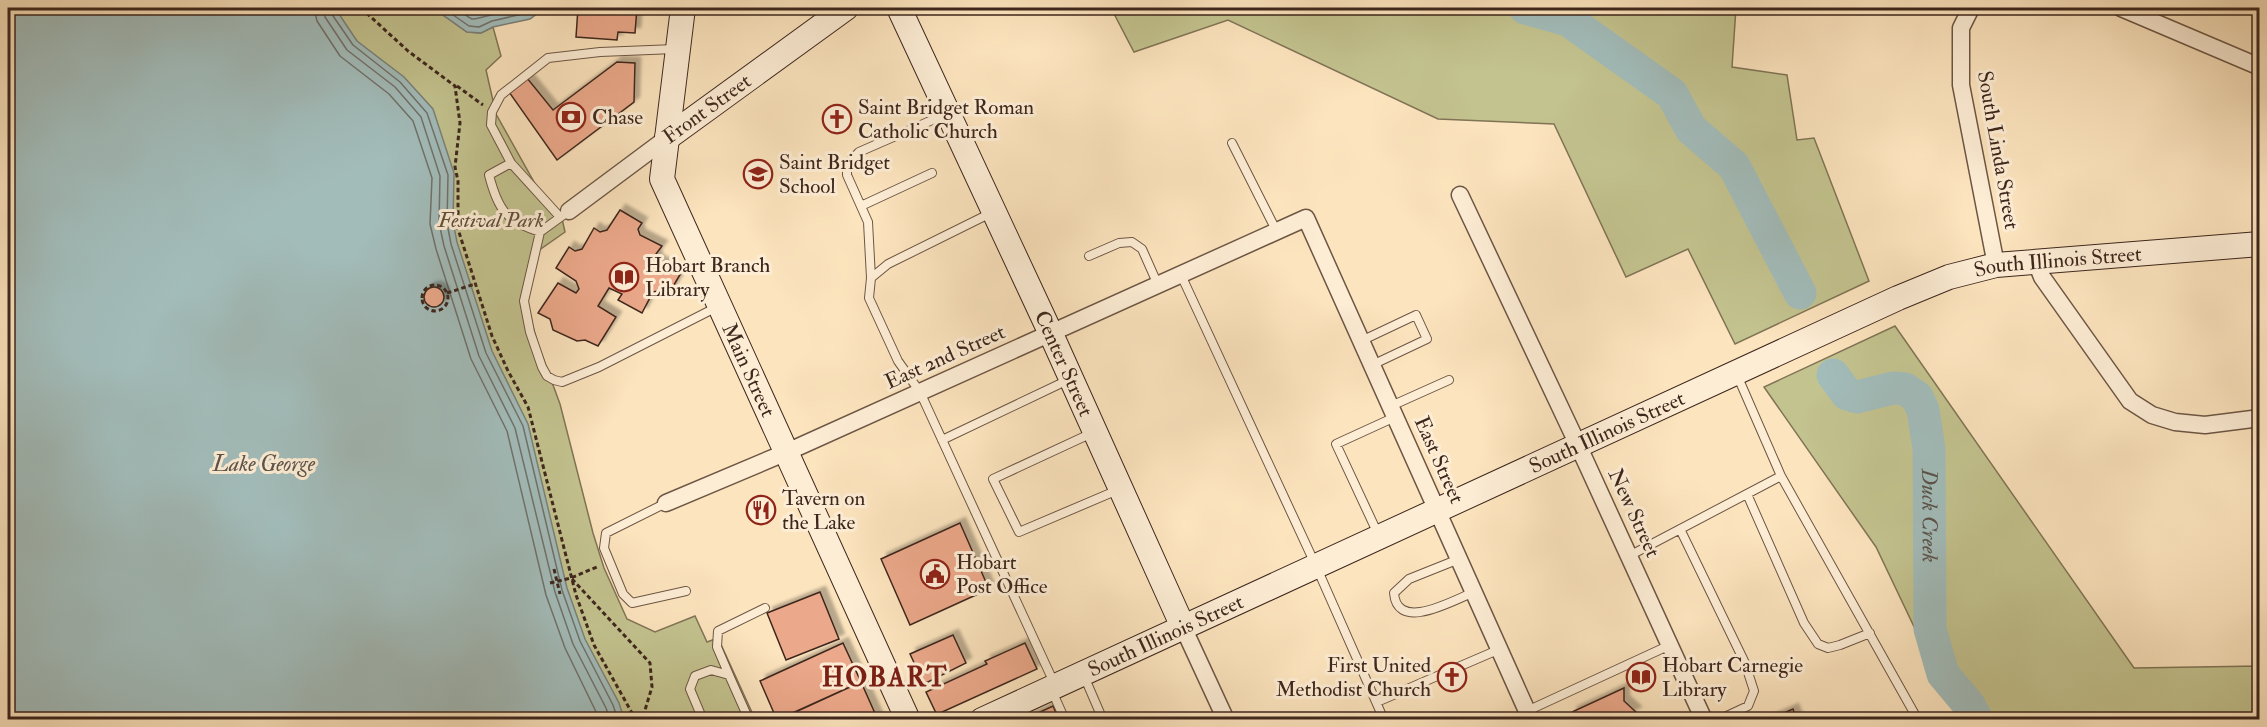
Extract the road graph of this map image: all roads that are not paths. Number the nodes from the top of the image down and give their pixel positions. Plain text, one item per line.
1 (683, 8) edge
2 (846, 8) edge
3 (899, 8) edge
4 (1971, 8) edge
5 (2121, 8) edge
6 (678, 49) junction
7 (2259, 67) edge
8 (948, 113) junction
9 (667, 138) junction
10 (1232, 143) dead end
11 (511, 163) junction
12 (932, 173) dead end
13 (1460, 195) dead end
14 (861, 206) junction
15 (994, 211) junction
16 (564, 214) junction
17 (1306, 218) joint
18 (540, 232) junction
19 (1276, 232) junction
20 (2259, 244) edge
21 (1089, 256) dead end
22 (2036, 262) junction
23 (1996, 265) junction
24 (1181, 275) junction
25 (871, 278) junction
26 (1158, 285) junction
27 (720, 306) junction
28 (1051, 334) junction
29 (1361, 340) junction
30 (1372, 365) junction
31 (1736, 372) junction
32 (1071, 378) junction
33 (1449, 380) dead end
34 (920, 393) junction
35 (1393, 412) junction
36 (2259, 418) edge
37 (1095, 431) junction
38 (942, 440) junction
39 (1578, 445) junction
40 (787, 452) junction
41 (1781, 476) junction
42 (1121, 489) junction
43 (1747, 494) junction
44 (666, 503) joint
45 (1437, 510) junction
46 (1680, 529) junction
47 (1379, 537) junction
48 (1629, 556) junction
49 (1459, 558) junction
50 (1316, 566) junction
51 (686, 591) dead end
52 (1474, 592) junction
53 (765, 608) dead end
54 (1183, 627) junction
55 (1870, 633) junction
56 (1670, 645) junction
57 (1500, 649) junction
58 (1082, 673) junction
59 (729, 675) junction
60 (1053, 687) junction
61 (1377, 702) junction
62 (1529, 715) edge
63 (703, 720) edge
64 (749, 720) edge
65 (908, 720) edge
66 (982, 720) edge
67 (1065, 720) edge
68 (1103, 720) edge
69 (1226, 720) edge
70 (1384, 720) edge
71 (1704, 720) edge
72 (1718, 720) edge
73 (1918, 720) edge

1 - 6 street, Main Street
2 - 9 street, Front Street
3 - 8 street, Center Street
4 - 23 street, South Linda Street
5 - 7 street
6 - 9 street, Main Street
6 - 11 lane
8 - 14 lane
8 - 15 street, Center Street
9 - 16 street, Front Street
9 - 27 street, Main Street
10 - 19 lane
11 - 16 lane
11 - 18 lane
12 - 14 lane
13 - 39 street, New Street
14 - 25 lane
15 - 25 lane
15 - 28 street, Center Street
16 - 18 lane
17 - 19 street, East 2nd Street
17 - 29 street, East Street
18 - 27 lane
19 - 24 street, East 2nd Street
20 - 22 street, South Illinois Street
21 - 26 lane
22 - 23 street, South Illinois Street
22 - 36 street
23 - 31 street, South Illinois Street
24 - 26 street, East 2nd Street
24 - 50 lane
25 - 34 lane
26 - 28 street, East 2nd Street
27 - 40 street, Main Street
28 - 32 street, Center Street
28 - 34 street, East 2nd Street
29 - 30 street, East Street
29 - 30 lane
30 - 35 street, East Street
31 - 39 street, South Illinois Street
31 - 41 lane
32 - 37 street, Center Street
32 - 38 lane
33 - 35 lane
34 - 38 lane
34 - 40 street, East 2nd Street
35 - 45 street, East Street
35 - 47 lane
37 - 42 street, Center Street
37 - 42 lane
38 - 60 lane
39 - 45 street, South Illinois Street
39 - 48 street, New Street
40 - 44 street, East 2nd Street
40 - 65 street, Main Street
41 - 43 lane
41 - 55 lane
42 - 54 street, Center Street
43 - 46 lane
43 - 55 lane
44 - 51 lane
45 - 47 street, South Illinois Street
45 - 49 street, East Street
46 - 48 lane
46 - 72 lane
47 - 50 street, South Illinois Street
48 - 56 street, New Street
49 - 52 street, East Street
49 - 52 lane
50 - 54 street, South Illinois Street
50 - 61 lane
52 - 57 street, East Street
53 - 59 lane
54 - 58 street, South Illinois Street
54 - 69 street, Center Street
55 - 73 lane
56 - 62 lane
56 - 71 street, New Street
57 - 61 lane
57 - 62 street, East Street
58 - 60 street, South Illinois Street
58 - 68 lane
59 - 63 lane
59 - 64 lane
60 - 66 street, South Illinois Street
60 - 67 lane
61 - 70 lane

